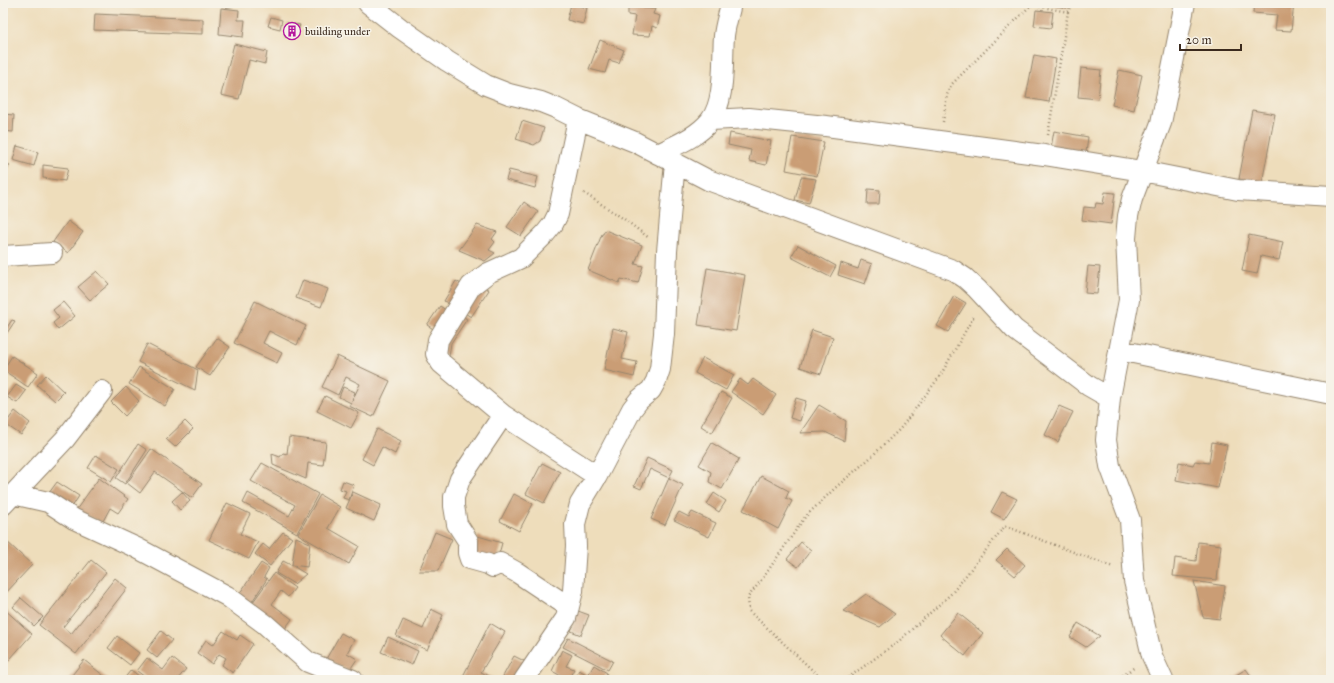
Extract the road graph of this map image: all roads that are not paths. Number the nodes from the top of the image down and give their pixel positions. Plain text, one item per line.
1 (368, 3) edge
2 (731, 3) edge
3 (1185, 3) edge
4 (578, 119) junction
5 (711, 120) junction
6 (666, 158) junction
7 (1142, 171) junction
8 (1331, 196) edge
9 (52, 253) dead end
10 (3, 256) edge
11 (1119, 350) junction
12 (102, 391) dead end
13 (1331, 394) edge
14 (1110, 398) junction
15 (503, 415) junction
16 (597, 476) junction
17 (8, 500) edge
18 (569, 607) junction
19 (353, 680) edge
20 (524, 680) edge
21 (1163, 680) edge

1 - 4 street
2 - 5 street
3 - 7 street
4 - 6 street
4 - 15 street
5 - 6 street
5 - 7 street
6 - 14 street
6 - 16 street
7 - 8 street
7 - 11 street
9 - 10 street
11 - 13 street
11 - 14 street
12 - 17 street
14 - 21 street
15 - 16 street
15 - 18 street
16 - 18 street
17 - 19 street
18 - 20 street

